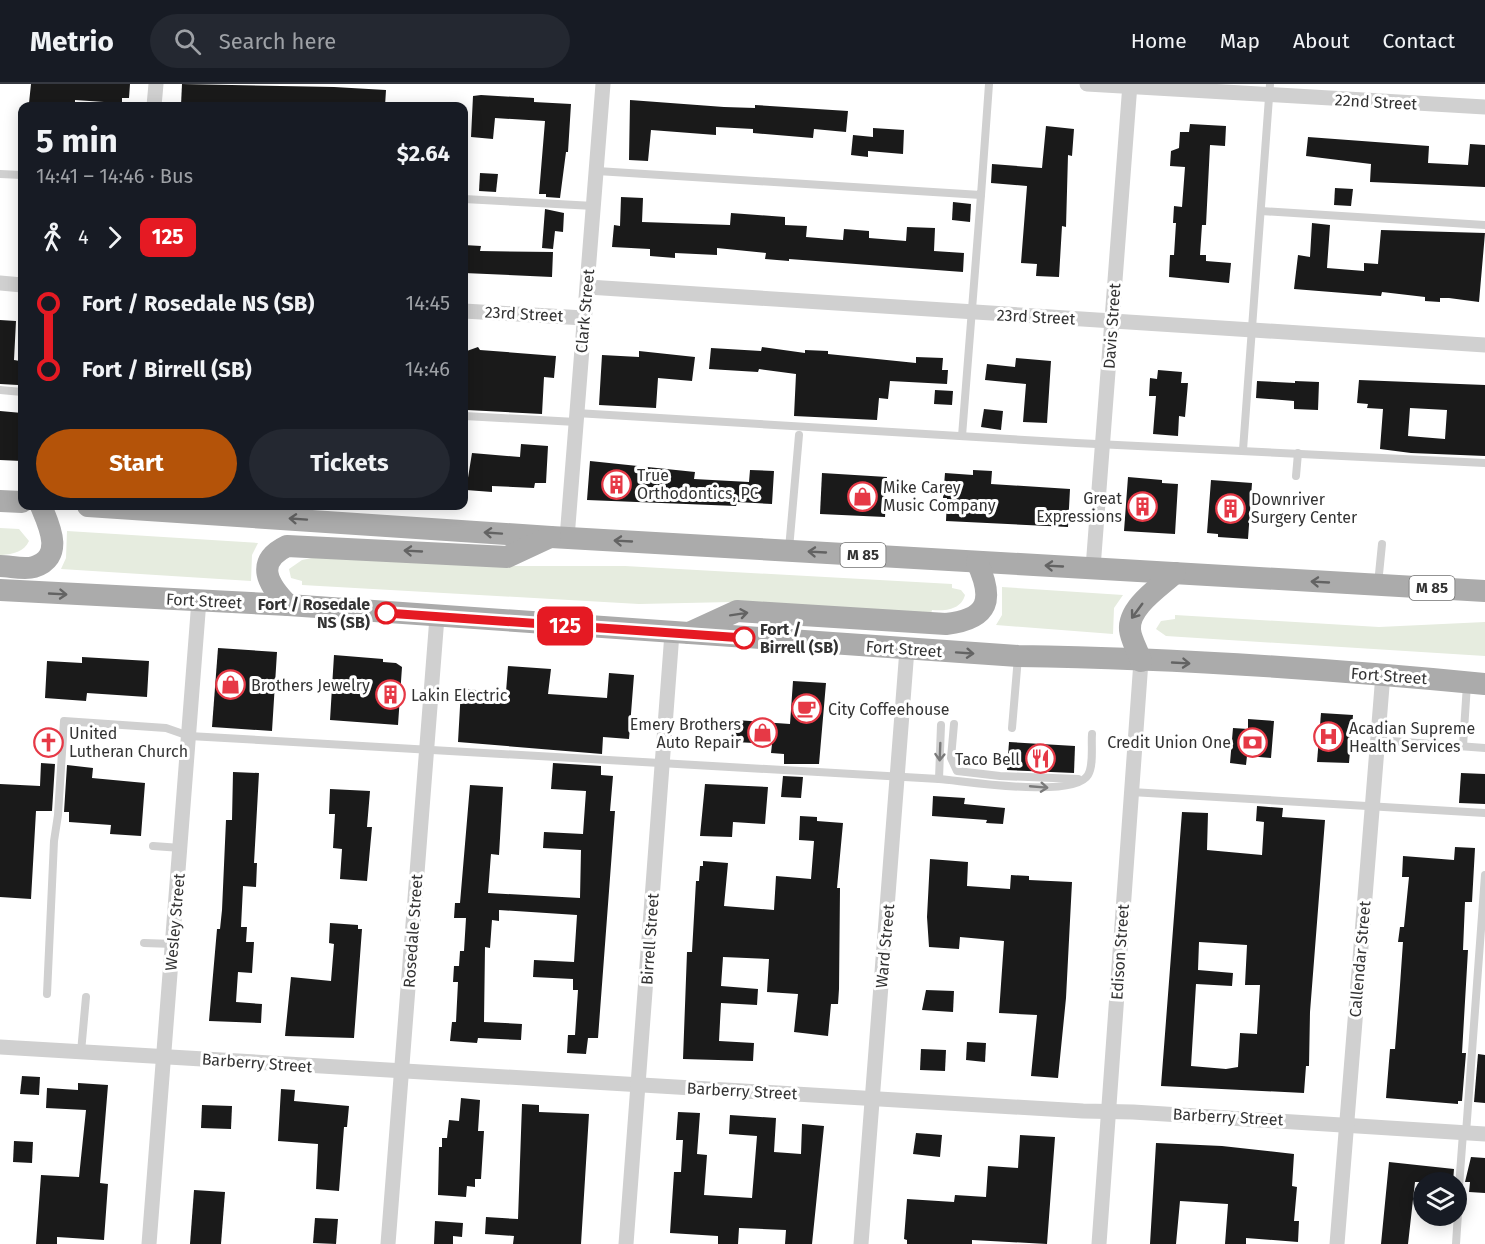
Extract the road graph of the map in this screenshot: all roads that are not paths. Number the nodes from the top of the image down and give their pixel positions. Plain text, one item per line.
1 (156, 84) edge
2 (603, 84) edge
3 (989, 84) edge
4 (1087, 84) edge
5 (1130, 85) edge
6 (1270, 90) edge
7 (154, 102) edge
8 (1485, 107) edge
9 (597, 171) junction
10 (0, 174) edge
11 (18, 175) edge
12 (981, 195) junction
13 (468, 199) edge
14 (594, 206) junction
15 (1261, 211) junction
16 (1485, 225) edge
17 (0, 283) edge
18 (18, 285) edge
19 (588, 287) junction
20 (468, 311) edge
21 (971, 313) junction
22 (584, 318) junction
23 (1112, 321) junction
24 (1252, 332) junction
25 (1485, 345) edge
26 (0, 390) edge
27 (18, 392) edge
28 (468, 416) edge
29 (576, 418) junction
30 (799, 435) dead end
31 (962, 436) junction
32 (1103, 443) junction
33 (1243, 450) junction
34 (1298, 453) junction
35 (1485, 463) edge
36 (1296, 476) dead end
37 (0, 501) edge
38 (18, 502) edge
39 (43, 510) edge
40 (175, 510) edge
41 (559, 537) junction
42 (1382, 544) dead end
43 (789, 550) junction
44 (977, 562) junction
45 (0, 566) edge
46 (1093, 568) junction
47 (1175, 573) junction
48 (1485, 580) edge
49 (1378, 585) junction
50 (0, 590) edge
51 (1485, 591) edge
52 (199, 600) junction
53 (288, 605) junction
54 (437, 617) junction
55 (678, 634) junction
56 (907, 649) junction
57 (1018, 656) junction
58 (1141, 661) junction
59 (1383, 674) junction
60 (1476, 683) edge
61 (954, 724) dead end
62 (941, 725) dead end
63 (1012, 728) dead end
64 (1092, 734) dead end
65 (189, 736) junction
66 (1378, 740) junction
67 (1463, 746) junction
68 (1485, 748) edge
69 (428, 749) junction
70 (663, 764) junction
71 (899, 778) junction
72 (939, 779) junction
73 (1085, 780) junction
74 (1131, 792) junction
75 (1372, 808) junction
76 (1485, 813) edge
77 (153, 846) dead end
78 (181, 848) junction
79 (1485, 875) edge
80 (144, 943) dead end
81 (173, 944) junction
82 (47, 994) dead end
83 (86, 997) dead end
84 (0, 1047) edge
85 (81, 1053) junction
86 (163, 1056) junction
87 (402, 1071) junction
88 (639, 1085) junction
89 (872, 1099) junction
90 (1109, 1110) junction
91 (1347, 1125) junction
92 (1464, 1133) junction
93 (1485, 1134) edge
94 (1460, 1172) edge
95 (1457, 1226) edge
96 (148, 1244) edge
97 (388, 1244) edge
98 (626, 1244) edge
99 (861, 1244) edge
100 (1100, 1244) edge
101 (1337, 1244) edge
102 (1456, 1244) edge

1 - 7 street
2 - 9 street, Clark Street
3 - 12 lane
4 - 5 street, 22nd Street
5 - 6 street, 22nd Street
5 - 23 street, Davis Street
6 - 8 street, 22nd Street
6 - 15 lane
9 - 12 lane
9 - 14 street, Clark Street
10 - 11 lane
12 - 21 lane
13 - 14 lane
14 - 19 street, Clark Street
15 - 16 lane
15 - 24 lane
17 - 18 street
19 - 21 street, 23rd Street
19 - 22 street, Clark Street
20 - 22 street, 23rd Street
21 - 23 street, 23rd Street
21 - 31 lane
22 - 29 street, Clark Street
23 - 24 street, 23rd Street
23 - 32 street, Davis Street
24 - 25 street, 23rd Street
24 - 33 lane
26 - 27 lane
28 - 29 lane
29 - 31 lane
29 - 41 street, Clark Street
30 - 43 lane
31 - 32 lane
32 - 33 lane
32 - 46 street, Davis Street
33 - 34 lane
34 - 35 lane
34 - 36 lane
37 - 38 main road
39 - 45 main road
41 -> 40 main road, M 85
43 -> 41 main road, M 85
41 -> 53 main road
42 - 49 lane
44 -> 43 main road, M 85
46 -> 44 main road, M 85
55 -> 44 main road
46 - 47 main road, M 85
49 -> 47 main road, M 85
47 -> 58 main road
48 - 51 lane
49 - 51 main road, M 85
50 -> 52 main road, Fort Street
52 - 53 main road, Fort Street
52 - 65 street, Wesley Street
53 - 54 main road, Fort Street
54 - 55 main road, Fort Street
54 - 69 street, Rosedale Street
55 - 56 main road, Fort Street
55 - 70 street, Birrell Street
56 -> 57 main road, Fort Street
56 - 71 street, Ward Street
57 - 58 main road, Fort Street
57 - 63 lane
58 -> 59 main road, Fort Street
58 - 74 street, Edison Street
59 - 60 main road, Fort Street
59 - 66 street, Callendar Street
60 - 67 lane
61 - 73 lane
62 -> 72 lane
64 - 73 lane
65 - 69 lane
65 - 78 street, Wesley Street
65 - 82 lane
66 - 67 lane
66 - 75 street, Callendar Street
67 - 68 lane
69 - 70 lane
69 - 87 street, Rosedale Street
70 - 71 lane
70 - 88 street, Birrell Street
71 - 72 lane
71 - 89 street, Ward Street
72 -> 73 lane
74 - 75 lane
74 - 90 street, Edison Street
75 - 76 lane
75 - 91 street, Callendar Street
77 - 78 lane
78 - 81 street, Wesley Street
79 - 92 lane
80 - 81 lane
81 - 86 street, Wesley Street
83 - 85 lane
84 - 85 street, Barberry Street
85 - 86 street, Barberry Street
86 - 87 street, Barberry Street
86 - 96 street, Wesley Street
87 - 88 street, Barberry Street
87 - 97 street, Rosedale Street
88 - 89 street, Barberry Street
88 - 98 street, Birrell Street
89 - 90 street, Barberry Street
89 - 99 street, Ward Street
90 - 91 street, Barberry Street
90 - 100 street, Edison Street
91 - 92 street, Barberry Street
91 - 101 street, Callendar Street
92 - 93 street, Barberry Street
92 - 94 lane
95 - 102 lane

